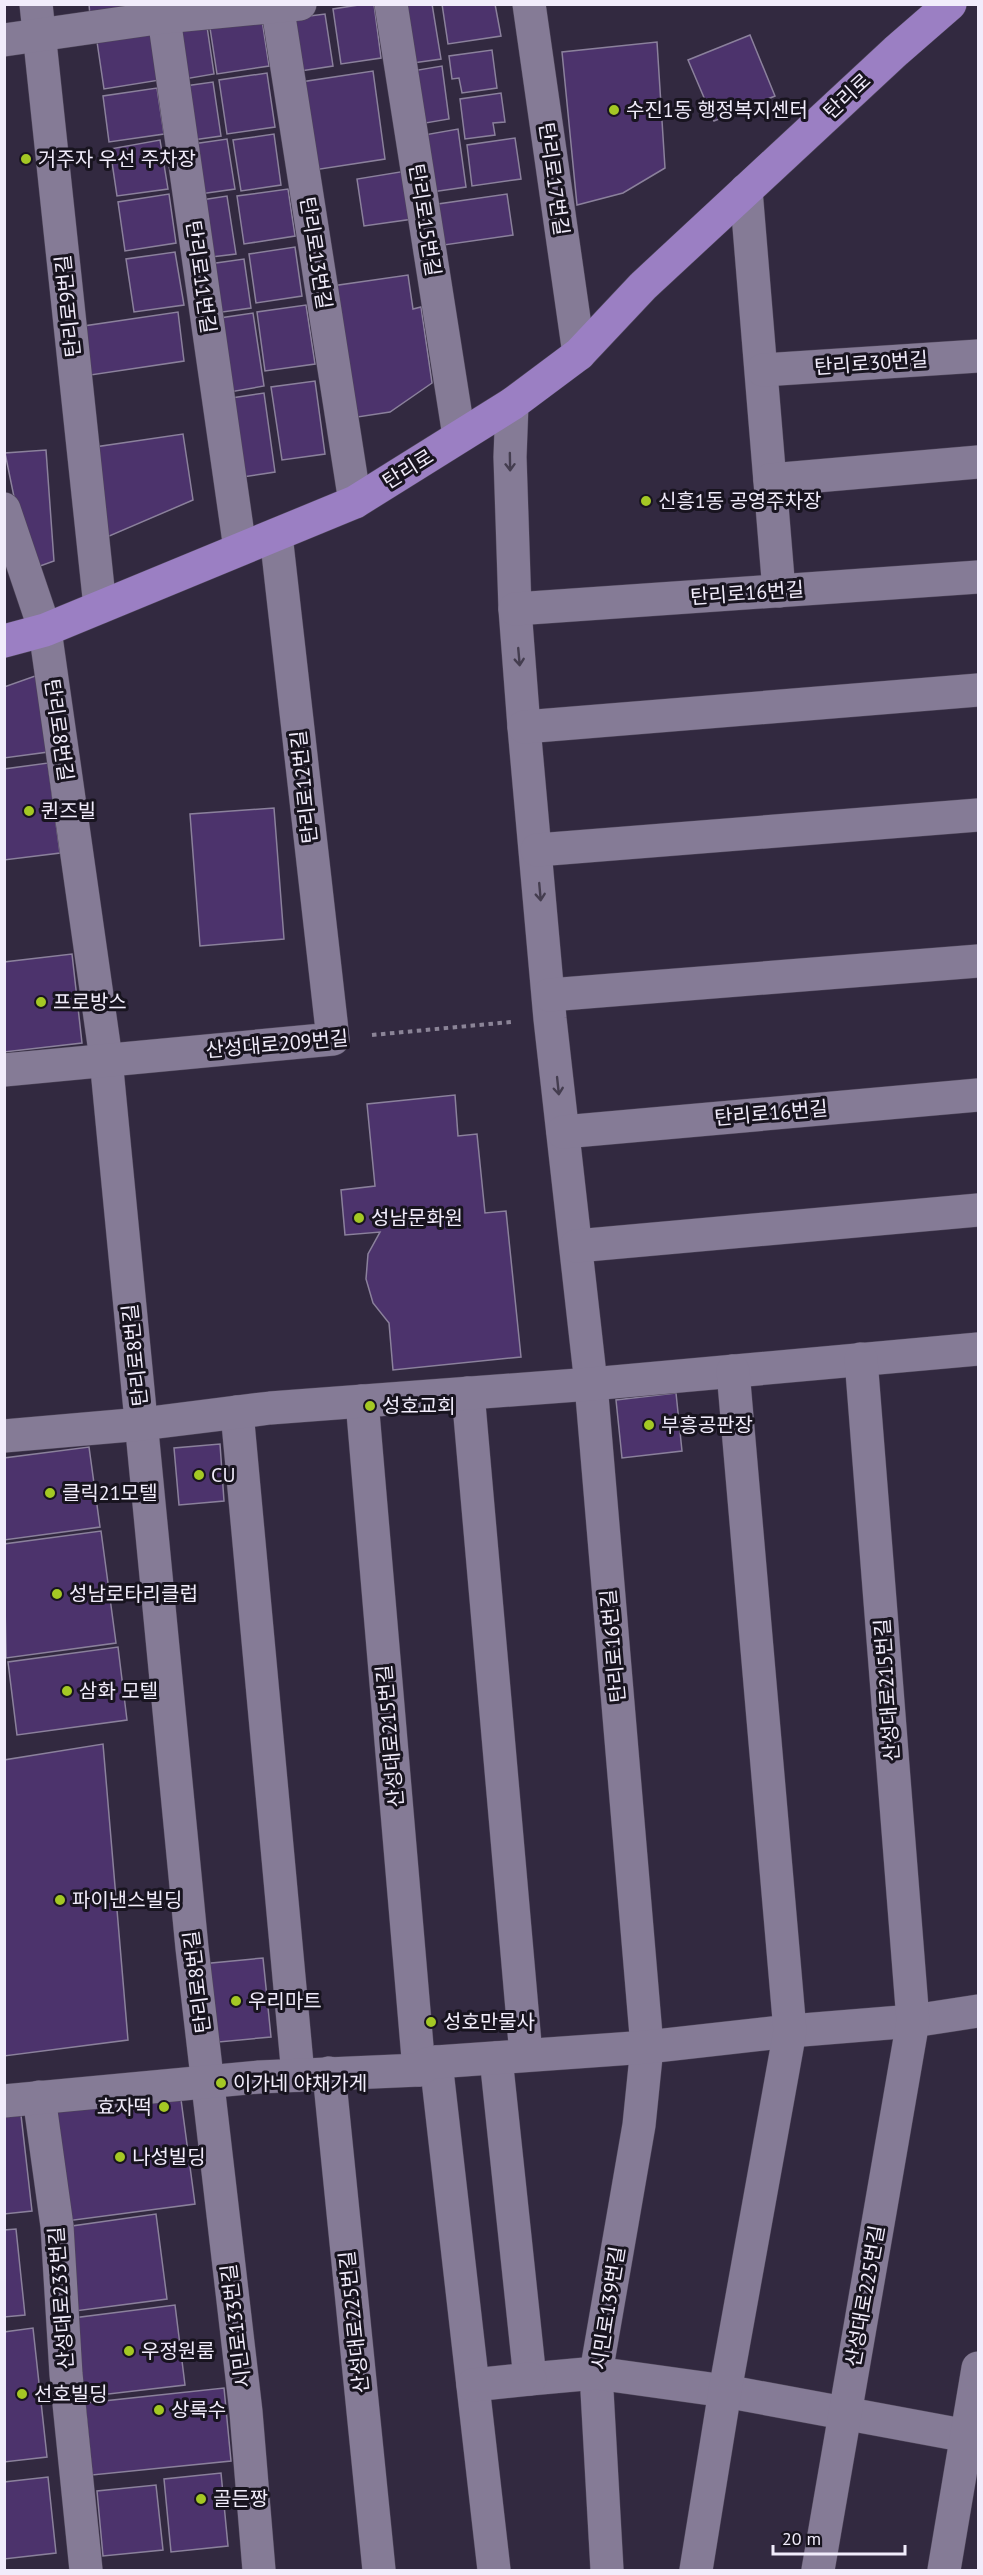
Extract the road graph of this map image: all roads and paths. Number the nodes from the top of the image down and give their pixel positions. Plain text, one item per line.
1 (391, 4) edge
2 (529, 4) edge
3 (950, 4) edge
4 (285, 6) edge
5 (163, 11) edge
6 (38, 19) edge
7 (4, 40) edge
8 (746, 190) junction
9 (579, 354) junction
10 (978, 356) edge
11 (763, 370) junction
12 (512, 404) junction
13 (459, 436) junction
14 (978, 462) edge
15 (770, 480) junction
16 (355, 502) junction
17 (4, 509) edge
18 (276, 535) junction
19 (240, 549) junction
20 (978, 577) edge
21 (779, 591) junction
22 (100, 607) junction
23 (515, 609) junction
24 (45, 630) junction
25 (4, 641) edge
26 (978, 690) edge
27 (525, 727) junction
28 (978, 815) edge
29 (537, 849) junction
30 (978, 961) edge
31 (549, 1007) junction
32 (333, 1039) junction
33 (106, 1059) junction
34 (4, 1070) edge
35 (978, 1095) edge
36 (563, 1132) junction
37 (978, 1210) edge
38 (576, 1246) junction
39 (978, 1349) edge
40 (861, 1359) junction
41 (733, 1371) junction
42 (591, 1384) junction
43 (468, 1393) junction
44 (362, 1401) junction
45 (237, 1412) junction
46 (142, 1424) junction
47 (4, 1436) edge
48 (978, 2011) edge
49 (913, 2021) junction
50 (790, 2031) junction
51 (647, 2047) junction
52 (511, 2056) junction
53 (428, 2066) junction
54 (314, 2074) junction
55 (209, 2082) junction
56 (39, 2097) junction
57 (4, 2101) edge
58 (978, 2368) edge
59 (596, 2373) junction
60 (530, 2379) junction
61 (473, 2385) junction
62 (724, 2391) junction
63 (845, 2414) junction
64 (973, 2437) edge
65 (86, 2571) edge
66 (259, 2571) edge
67 (380, 2571) edge
68 (494, 2571) edge
69 (607, 2571) edge
70 (696, 2571) edge
71 (818, 2571) edge
72 (944, 2571) edge

1 - 13 street, 탄리로15번길
2 - 9 street, 탄리로17번길
3 - 8 main road, 탄리로
4 - 5 street
4 - 16 street, 탄리로13번길
5 - 6 street
5 - 19 street, 탄리로11번길
6 - 7 street
6 - 22 street, 탄리로9번길
8 - 9 main road, 탄리로
8 - 11 street
9 - 12 main road, 탄리로
10 - 11 street, 탄리로30번길
11 - 15 street
12 - 13 main road, 탄리로
12 -> 23 street, 탄리로16번길
13 - 16 main road, 탄리로
14 - 15 street
15 - 21 street
16 - 18 main road, 탄리로
17 - 24 street, 탄리로8번길
18 - 19 main road, 탄리로
18 - 32 street, 탄리로12번길
19 - 22 main road, 탄리로
20 - 21 street, 탄리로16번길
21 - 23 street, 탄리로16번길
22 - 24 main road, 탄리로
23 -> 27 street, 탄리로16번길
24 - 25 main road, 탄리로
24 - 33 street, 탄리로8번길
26 - 27 street
27 - 29 street, 탄리로16번길
28 - 29 street
29 -> 31 street, 탄리로16번길
30 - 31 street
31 - 32 path, 산성대로209번길
31 -> 36 street, 탄리로16번길
32 - 33 street, 산성대로209번길
33 - 34 street, 산성대로209번길
33 - 46 street, 탄리로8번길
35 - 36 street, 탄리로16번길
36 - 38 street, 탄리로16번길
37 - 38 street
38 - 42 street, 탄리로16번길
39 - 40 street
40 - 41 street
40 - 49 street, 산성대로215번길
41 - 42 street
41 - 50 street
42 - 43 street
42 - 51 street, 탄리로16번길
43 - 44 street
43 - 52 street
44 - 45 street
44 - 53 street, 산성대로215번길
45 - 46 street
45 - 54 street
46 - 47 street
46 - 55 street, 탄리로8번길
48 - 49 street
49 - 50 street
49 - 63 street, 산성대로225번길
50 - 51 street
50 - 62 street
51 - 52 street
51 - 59 street, 시민로139번길
52 - 53 street
52 - 60 street
53 - 54 street
53 - 61 street
54 - 55 street
54 - 67 street, 산성대로225번길
55 - 56 street
55 - 66 street, 시민로133번길
56 - 57 street
56 - 65 street, 산성대로233번길
58 - 64 street
59 - 60 street
59 - 62 street
59 - 69 street, 시민로139번길
60 - 61 street
61 - 68 street
62 - 63 street
62 - 70 street
63 - 64 street
63 - 71 street, 산성대로225번길
64 - 72 street

